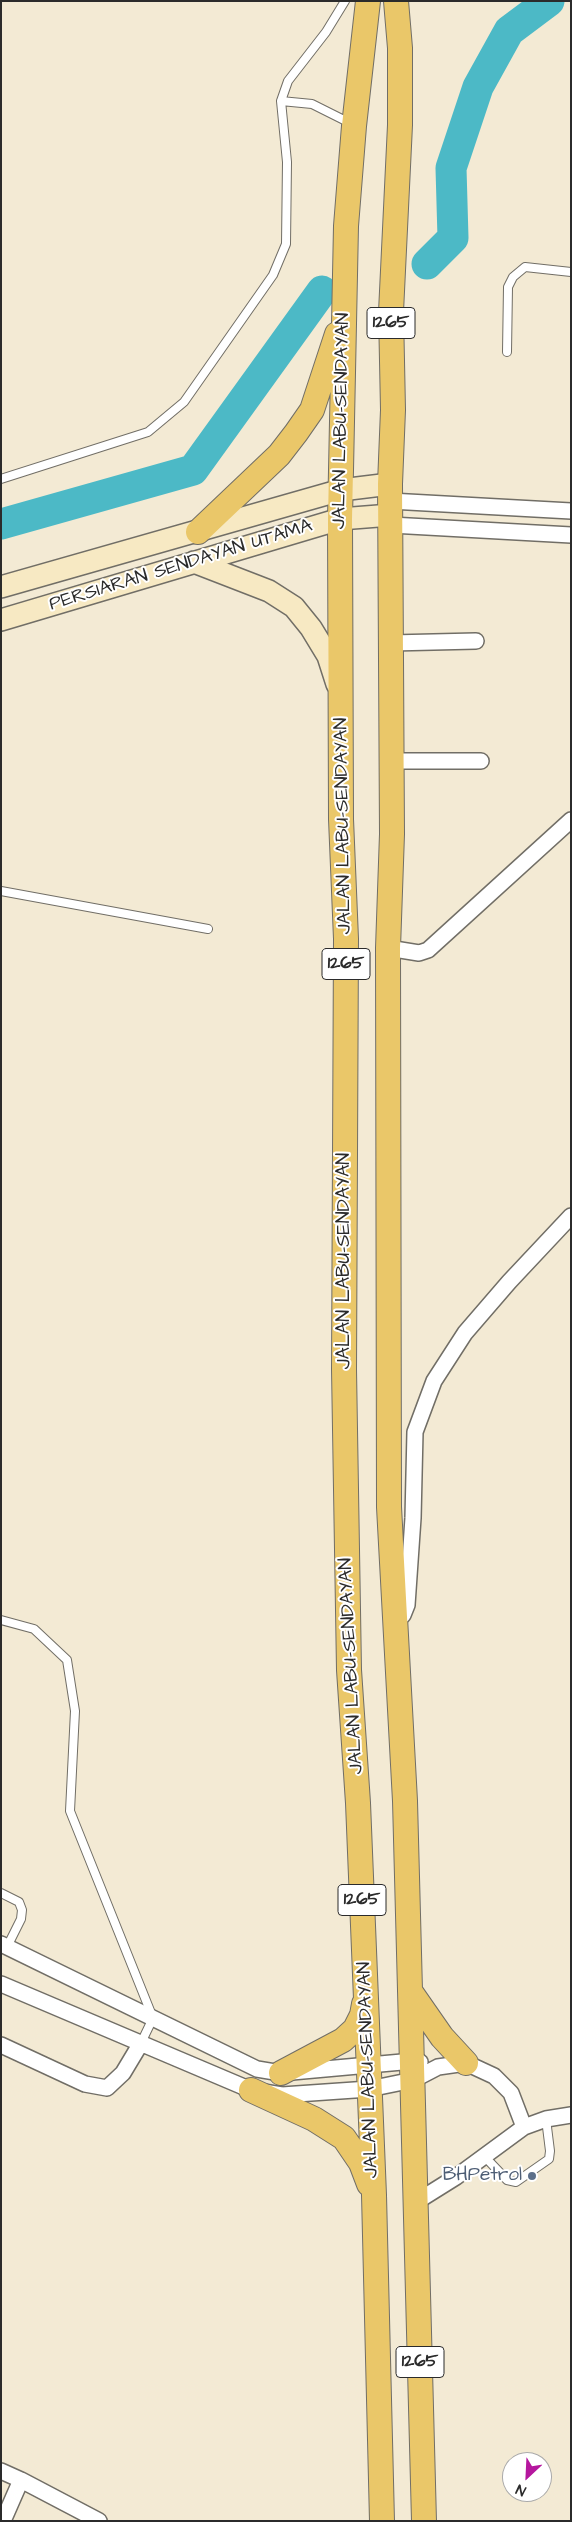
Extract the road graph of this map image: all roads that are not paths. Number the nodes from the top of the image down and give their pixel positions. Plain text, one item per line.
1 (344, 1) edge
2 (368, 1) edge
3 (396, 1) edge
4 (281, 101) junction
5 (354, 126) junction
6 (571, 272) edge
7 (344, 310) junction
8 (507, 352) dead end
9 (1, 479) edge
10 (341, 490) junction
11 (391, 506) junction
12 (571, 511) edge
13 (340, 519) junction
14 (198, 532) junction
15 (571, 534) edge
16 (194, 562) junction
17 (1, 587) edge
18 (1, 620) edge
19 (476, 641) dead end
20 (391, 643) junction
21 (342, 700) junction
22 (390, 760) junction
23 (481, 761) dead end
24 (571, 820) edge
25 (1, 891) edge
26 (208, 929) dead end
27 (388, 948) junction
28 (571, 1216) edge
29 (1, 1620) edge
30 (394, 1624) junction
31 (1, 1893) edge
32 (4, 1945) edge
33 (1, 1984) edge
34 (410, 1990) junction
35 (366, 1997) junction
36 (153, 2018) junction
37 (141, 2043) junction
38 (1, 2045) edge
39 (466, 2062) junction
40 (413, 2070) junction
41 (281, 2073) junction
42 (369, 2078) junction
43 (251, 2090) junction
44 (571, 2116) edge
45 (546, 2119) junction
46 (524, 2127) junction
47 (484, 2156) junction
48 (374, 2195) junction
49 (416, 2202) junction
50 (1, 2470) edge
51 (22, 2480) junction
52 (3, 2521) edge
53 (99, 2521) edge
54 (382, 2521) edge
55 (424, 2521) edge

1 - 4 lane
2 - 5 main road, JALAN LABU-SENDAYAN / 1265
3 - 11 main road, 1265
4 - 5 lane
4 - 9 lane
5 - 7 main road, JALAN LABU-SENDAYAN / 1265
6 - 8 lane
7 - 10 main road, JALAN LABU-SENDAYAN / 1265
7 - 14 main road
10 - 11 main road, PERSIARAN SENDAYAN UTAMA
10 - 13 main road, JALAN LABU-SENDAYAN / 1265
10 - 14 main road, PERSIARAN SENDAYAN UTAMA
11 - 12 street
11 - 13 main road, PERSIARAN SENDAYAN UTAMA
11 - 15 street
11 - 20 main road, 1265
13 - 16 main road, PERSIARAN SENDAYAN UTAMA
13 - 21 main road, JALAN LABU-SENDAYAN / 1265
14 - 17 main road, PERSIARAN SENDAYAN UTAMA
16 - 18 main road, PERSIARAN SENDAYAN UTAMA
16 - 21 main road
19 - 20 street
20 - 22 main road, 1265
21 - 35 main road, JALAN LABU-SENDAYAN / 1265
22 - 23 street
22 - 27 main road, 1265
24 - 27 street
25 - 26 lane
27 - 30 main road, 1265
28 - 30 street
29 - 36 lane
30 - 34 main road, 1265
31 - 32 lane
32 - 36 street
33 - 37 street
34 - 39 main road
34 - 40 main road, 1265
35 - 41 main road
35 - 42 main road, JALAN LABU-SENDAYAN / 1265
36 - 37 lane
36 - 41 street
37 - 38 street
37 - 43 street
39 - 40 street
39 - 46 street
40 - 42 street
40 - 42 street
40 - 49 main road, 1265
41 - 42 street
42 - 43 street
42 - 48 main road, JALAN LABU-SENDAYAN / 1265
43 - 48 main road
44 - 45 street
45 - 46 street
45 - 47 lane
46 - 47 street
47 - 49 street
48 - 54 main road, JALAN LABU-SENDAYAN / 1265
49 - 55 main road, 1265
50 - 51 street
51 - 52 street
51 - 53 street

